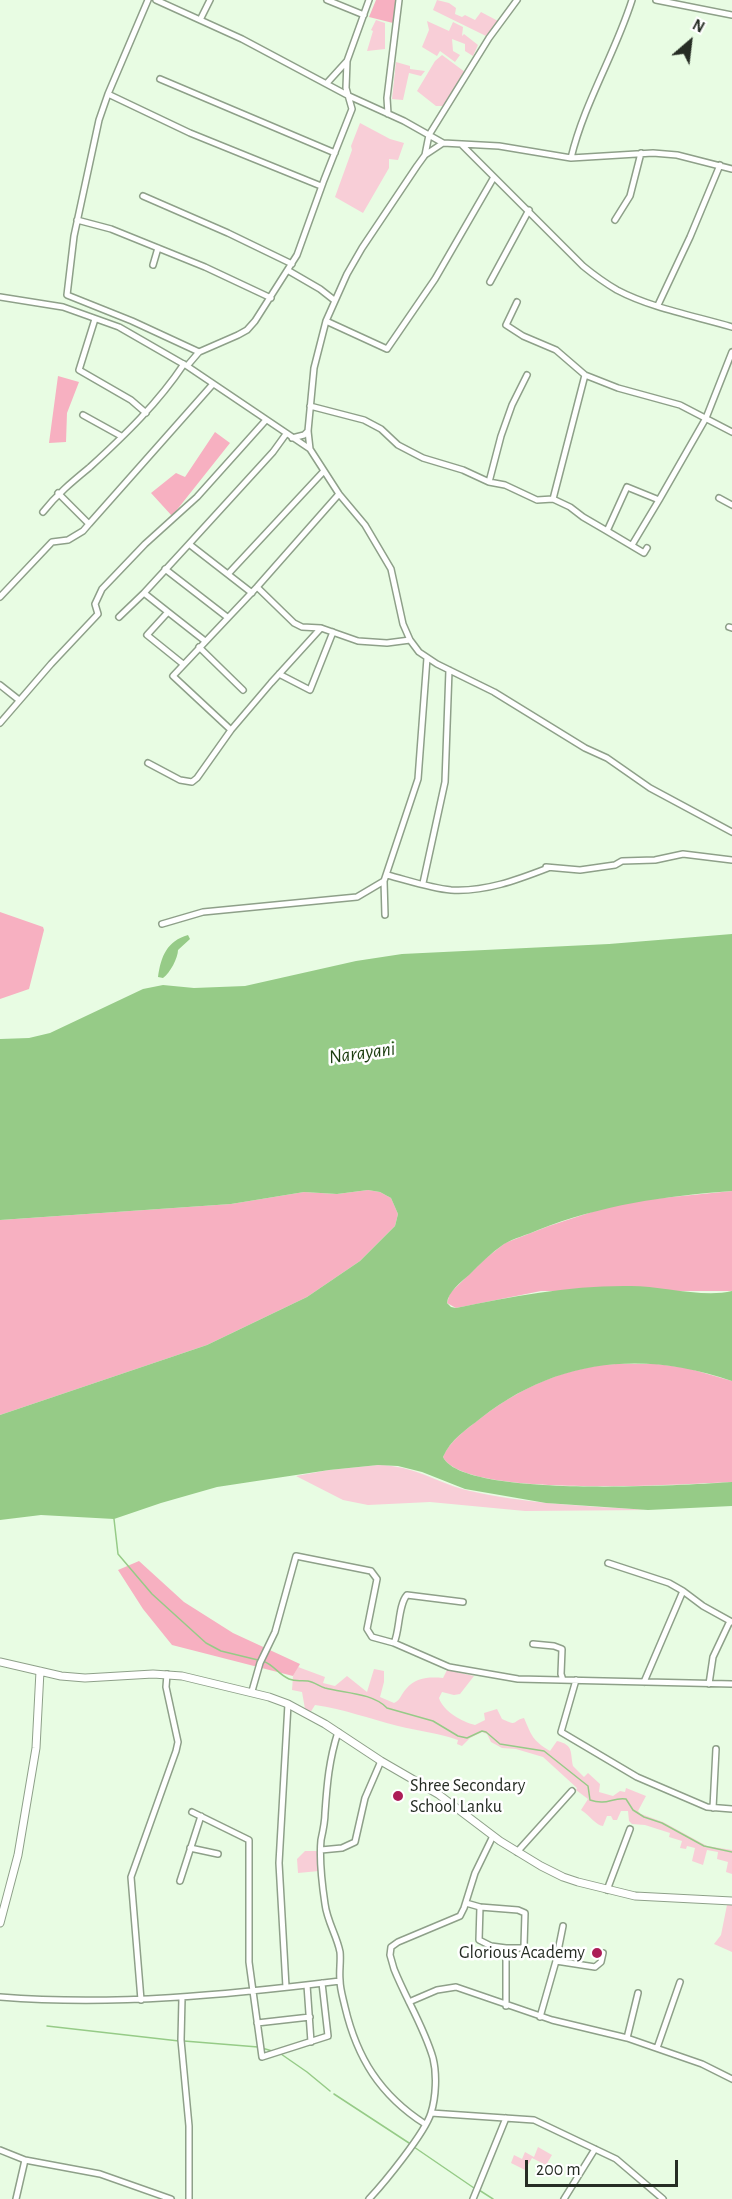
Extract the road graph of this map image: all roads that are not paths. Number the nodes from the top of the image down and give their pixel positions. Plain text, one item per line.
1 (148, 0) edge
2 (156, 0) edge
3 (210, 0) edge
4 (327, 0) edge
5 (369, 0) edge
6 (399, 0) edge
7 (517, 0) edge
8 (632, 0) edge
9 (656, 0) edge
10 (364, 15) junction
11 (732, 15) edge
12 (200, 20) junction
13 (347, 61) junction
14 (160, 79) dead end
15 (327, 83) junction
16 (108, 94) junction
17 (349, 96) junction
18 (363, 103) junction
19 (352, 109) junction
20 (388, 114) junction
21 (429, 135) junction
22 (443, 143) junction
23 (462, 145) junction
24 (335, 153) junction
25 (641, 153) junction
26 (425, 155) junction
27 (571, 158) junction
28 (720, 165) junction
29 (732, 169) edge
30 (494, 177) junction
31 (321, 186) junction
32 (143, 196) dead end
33 (529, 210) junction
34 (77, 220) junction
35 (615, 220) dead end
36 (158, 248) junction
37 (153, 265) dead end
38 (290, 268) junction
39 (490, 282) dead end
40 (67, 295) junction
41 (0, 297) edge
42 (271, 298) junction
43 (334, 300) junction
44 (517, 302) dead end
45 (658, 305) junction
46 (63, 307) junction
47 (95, 319) junction
48 (326, 321) junction
49 (732, 327) edge
50 (199, 352) junction
51 (732, 352) edge
52 (185, 365) junction
53 (528, 375) dead end
54 (585, 375) junction
55 (213, 384) junction
56 (310, 406) junction
57 (146, 413) junction
58 (82, 415) dead end
59 (706, 418) junction
60 (266, 420) junction
61 (308, 431) junction
62 (732, 432) edge
63 (286, 434) junction
64 (122, 436) junction
65 (292, 438) junction
66 (310, 449) junction
67 (323, 472) junction
68 (489, 482) junction
69 (58, 493) junction
70 (339, 494) junction
71 (719, 498) dead end
72 (553, 499) junction
73 (659, 500) junction
74 (732, 505) edge
75 (43, 512) dead end
76 (89, 524) junction
77 (607, 531) junction
78 (189, 544) junction
79 (632, 545) junction
80 (647, 548) dead end
81 (165, 569) junction
82 (229, 573) junction
83 (257, 587) junction
84 (252, 592) junction
85 (144, 593) junction
86 (0, 597) edge
87 (168, 612) junction
88 (119, 617) dead end
89 (227, 617) junction
90 (321, 628) junction
91 (333, 632) junction
92 (410, 640) junction
93 (205, 641) junction
94 (199, 647) junction
95 (427, 658) junction
96 (183, 664) junction
97 (449, 670) junction
98 (279, 674) junction
99 (0, 685) edge
100 (243, 690) dead end
101 (19, 700) junction
102 (0, 723) edge
103 (231, 730) junction
104 (148, 763) dead end
105 (732, 832) edge
106 (732, 860) edge
107 (385, 878) junction
108 (423, 884) junction
109 (385, 915) dead end
110 (162, 924) dead end
111 (608, 1563) dead end
112 (683, 1590) junction
113 (463, 1602) dead end
114 (731, 1622) edge
115 (394, 1643) junction
116 (533, 1644) dead end
117 (0, 1662) edge
118 (40, 1671) junction
119 (167, 1674) junction
120 (563, 1680) junction
121 (576, 1680) junction
122 (644, 1682) junction
123 (709, 1684) junction
124 (732, 1684) edge
125 (252, 1691) junction
126 (288, 1704) junction
127 (338, 1732) junction
128 (716, 1749) dead end
129 (381, 1761) junction
130 (572, 1791) dead end
131 (713, 1808) junction
132 (732, 1809) edge
133 (192, 1812) dead end
134 (201, 1816) junction
135 (630, 1829) dead end
136 (493, 1836) junction
137 (190, 1848) junction
138 (321, 1850) junction
139 (517, 1852) junction
140 (218, 1854) dead end
141 (180, 1881) dead end
142 (607, 1890) junction
143 (732, 1901) edge
144 (466, 1903) junction
145 (480, 1907) junction
146 (0, 1923) edge
147 (562, 1926) dead end
148 (506, 1948) junction
149 (603, 1953) dead end
150 (556, 1961) junction
151 (340, 1981) junction
152 (680, 1982) dead end
153 (322, 1983) junction
154 (307, 1985) junction
155 (286, 1987) junction
156 (252, 1992) junction
157 (638, 1993) dead end
158 (0, 1997) edge
159 (182, 1998) junction
160 (141, 2000) junction
161 (409, 2002) junction
162 (506, 2006) junction
163 (310, 2017) junction
164 (540, 2017) junction
165 (257, 2023) junction
166 (627, 2038) junction
167 (311, 2042) junction
168 (657, 2048) junction
169 (732, 2079) edge
170 (431, 2113) junction
171 (506, 2118) junction
172 (426, 2124) junction
173 (595, 2149) junction
174 (0, 2150) edge
175 (25, 2160) junction
176 (16, 2199) edge
177 (171, 2199) edge
178 (189, 2199) edge
179 (369, 2199) edge
180 (472, 2199) edge
181 (564, 2199) edge
182 (663, 2199) edge

1 - 16 street
2 - 12 street
3 - 12 street
4 - 10 street
5 - 10 street
6 - 20 street
7 - 21 street
8 - 27 street
9 - 11 street
10 - 13 street
12 - 15 street
13 - 15 street
13 - 17 street
14 - 24 street
15 - 17 street
16 - 31 street
16 - 34 street
17 - 18 street
17 - 19 street
18 - 19 street
18 - 20 street
19 - 24 street
20 - 21 street
21 - 22 street
21 - 26 street
22 - 23 street
22 - 26 street
23 - 27 street
23 - 30 street
24 - 31 street
25 - 27 street
25 - 28 street
25 - 35 street
26 - 43 street
28 - 29 street
28 - 45 street
30 - 33 street
30 - 48 street
31 - 38 street
32 - 38 street
33 - 39 street
33 - 45 street
34 - 36 street
34 - 40 street
36 - 37 street
36 - 42 street
38 - 42 street
38 - 43 street
40 - 46 street
40 - 50 street
41 - 46 street
42 - 50 street
43 - 48 street
44 - 54 street
45 - 49 street
46 - 47 street
47 - 52 street
47 - 57 street
48 - 56 street
50 - 52 street
51 - 59 street
52 - 55 street
52 - 57 street
53 - 68 street
54 - 59 street
54 - 72 street
55 - 60 street
55 - 76 street
56 - 61 street
56 - 68 street
57 - 64 street
58 - 64 street
59 - 62 street
59 - 73 street
60 - 63 street
60 - 101 street
61 - 65 street
61 - 66 street
63 - 65 street
63 - 78 street
64 - 69 street
65 - 66 street
66 - 67 street
67 - 70 street
67 - 82 street
68 - 72 street
69 - 75 street
69 - 76 street
70 - 83 street
70 - 92 street
71 - 74 street
72 - 77 street
73 - 77 street
73 - 79 street
76 - 86 street
77 - 79 street
78 - 81 street
78 - 82 street
79 - 80 street
81 - 85 street
81 - 89 street
82 - 84 street
83 - 84 street
83 - 90 street
84 - 89 street
85 - 87 street
85 - 88 street
87 - 93 street
87 - 96 street
89 - 93 street
90 - 91 street
90 - 98 street
91 - 92 street
91 - 98 street
92 - 95 street
93 - 94 street
94 - 96 street
94 - 100 street
95 - 97 street
95 - 107 street
96 - 103 street
97 - 105 street
97 - 108 street
98 - 103 street
99 - 101 street
101 - 102 street
103 - 104 street
106 - 108 street
107 - 108 street
107 - 109 street
107 - 110 street
111 - 112 street
112 - 114 street
112 - 122 street
113 - 115 street
114 - 123 street
115 - 120 street
115 - 125 street
116 - 120 street
117 - 118 street
118 - 119 street
118 - 146 street
119 - 125 street
119 - 160 street
120 - 121 street
121 - 122 street
121 - 131 street
122 - 123 street
123 - 124 street
125 - 126 street
126 - 127 street
126 - 155 street
127 - 129 street
127 - 138 street
128 - 131 street
129 - 136 street
129 - 138 street
130 - 139 street
131 - 132 street
133 - 134 street
134 - 137 street
134 - 156 street
135 - 142 street
136 - 139 street
136 - 144 street
137 - 140 street
137 - 141 street
138 - 151 street
139 - 142 street
142 - 143 street
144 - 145 street
144 - 161 street
145 - 148 street
145 - 148 street
147 - 150 street
148 - 162 street
149 - 150 street
150 - 164 street
151 - 153 street
151 - 172 street
152 - 168 street
153 - 154 street
153 - 167 street
154 - 155 street
154 - 163 street
155 - 156 street
156 - 159 street
156 - 165 street
157 - 166 street
158 - 160 street
159 - 160 street
159 - 178 street
161 - 162 street
161 - 170 street
162 - 164 street
163 - 165 street
163 - 167 street
164 - 166 street
165 - 167 street
166 - 168 street
168 - 169 street
170 - 171 street
170 - 172 street
171 - 173 street
171 - 180 street
172 - 179 street
173 - 181 street
173 - 182 street
174 - 175 street
175 - 176 street
175 - 177 street

